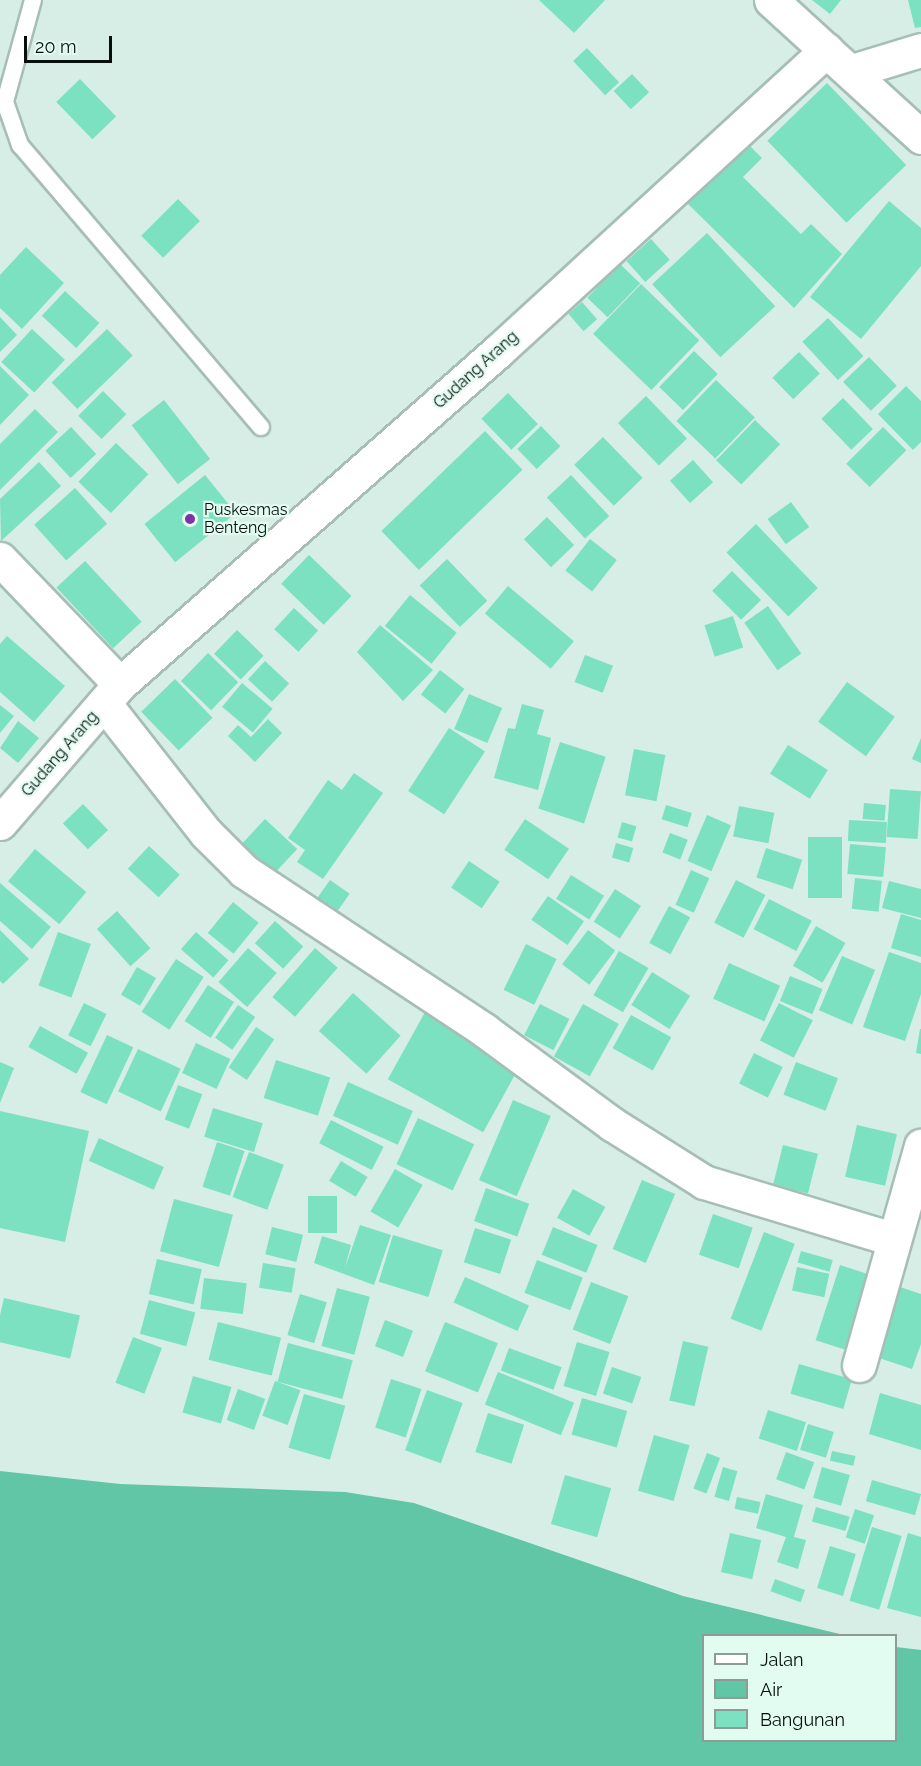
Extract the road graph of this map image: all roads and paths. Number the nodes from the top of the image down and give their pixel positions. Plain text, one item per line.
1 (33, 0) edge
2 (771, 0) edge
3 (827, 50) junction
4 (921, 50) edge
5 (852, 71) junction
6 (921, 137) edge
7 (261, 427) dead end
8 (0, 560) edge
9 (112, 693) junction
10 (0, 823) edge
11 (921, 1146) edge
12 (893, 1239) junction
13 (859, 1365) dead end

1 - 7 lane
2 - 3 street
3 - 5 street
3 - 9 street, Gudang Arang
4 - 5 street
5 - 6 street
8 - 9 street
9 - 10 street, Gudang Arang
9 - 12 street
11 - 12 street
12 - 13 street

